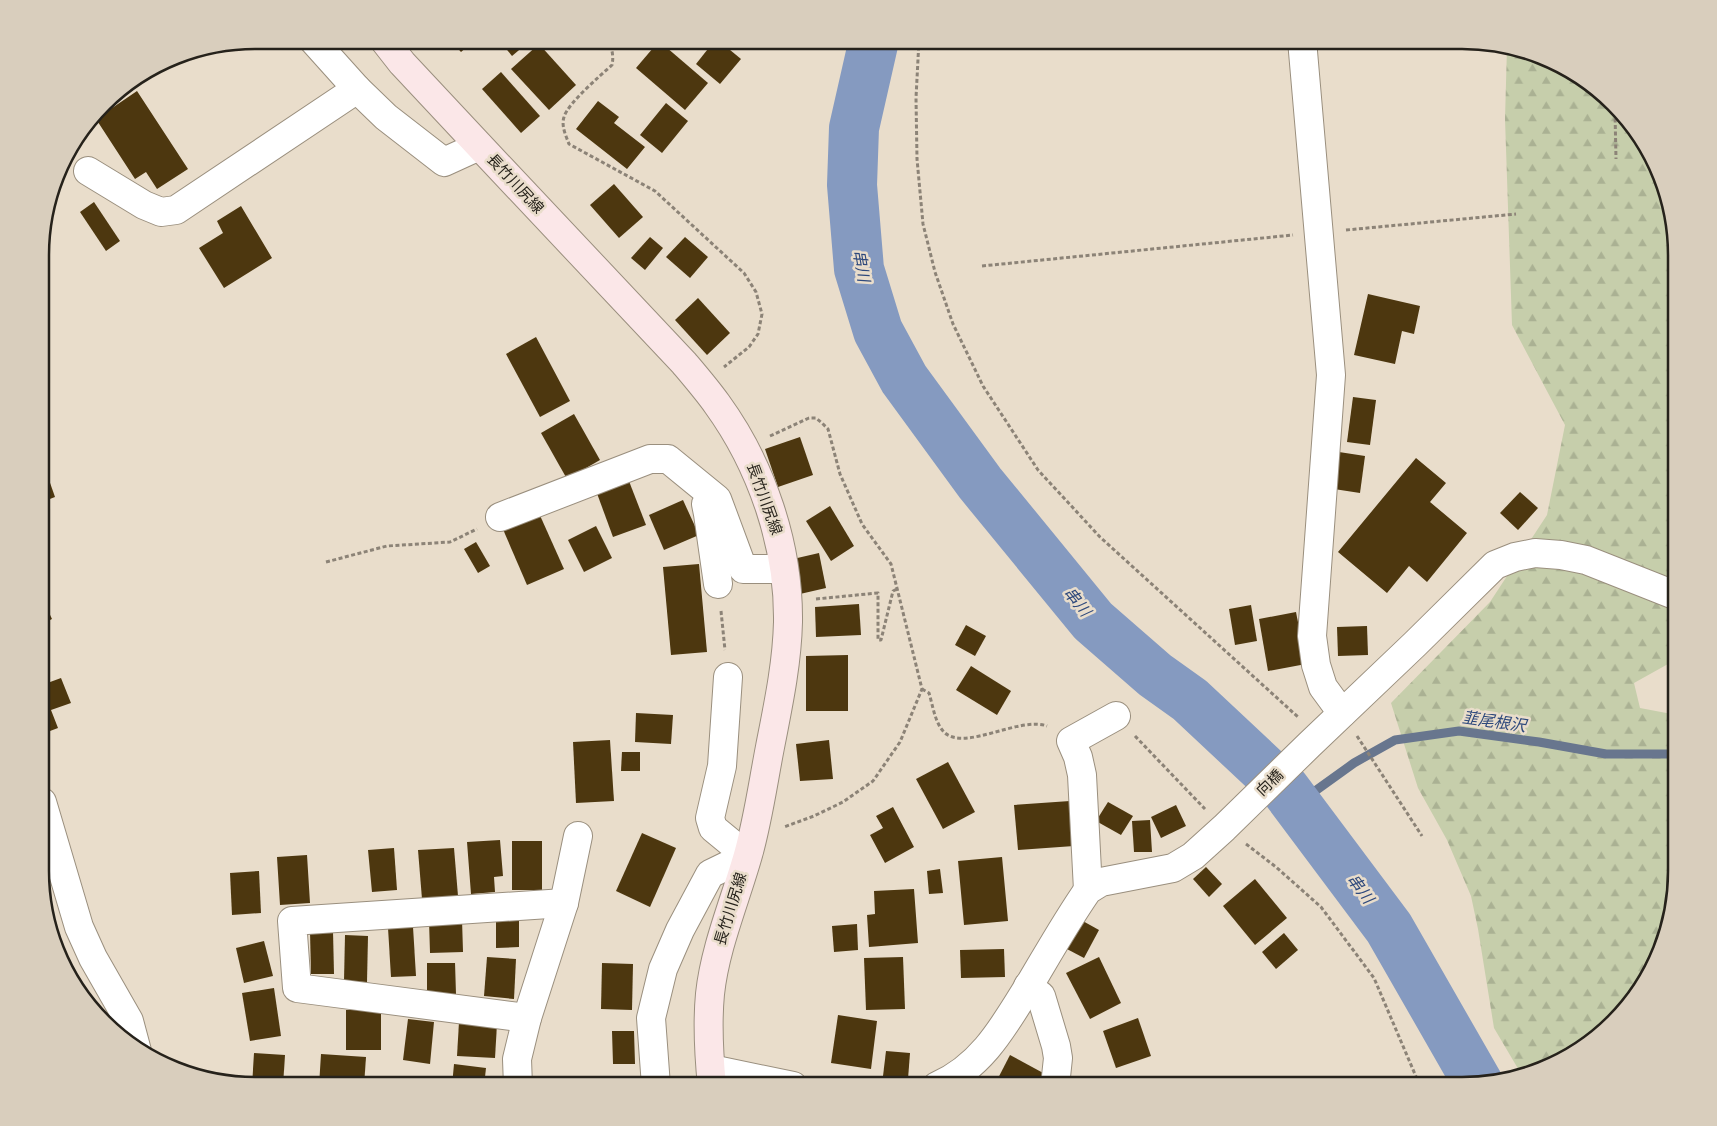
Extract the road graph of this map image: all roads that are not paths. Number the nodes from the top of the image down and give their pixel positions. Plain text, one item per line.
1 (321, 49) edge
2 (391, 49) edge
3 (1303, 49) edge
4 (358, 89) junction
5 (479, 146) junction
6 (88, 171) dead end
7 (701, 487) junction
8 (500, 517) road end
9 (784, 569) junction
10 (718, 584) road end
11 (1668, 593) edge
12 (728, 678) road end
13 (1342, 713) junction
14 (1116, 716) road end
15 (49, 826) edge
16 (578, 836) dead end
17 (747, 856) junction
18 (1088, 890) junction
19 (564, 903) junction
20 (1028, 986) junction
21 (527, 1018) junction
22 (134, 1038) edge
23 (518, 1077) edge
24 (655, 1077) edge
25 (711, 1077) edge
26 (953, 1077) edge
27 (1056, 1077) edge

1 - 4 street
2 - 5 main road, 長竹川尻線
3 - 13 street
4 - 5 street
4 - 6 street
5 - 9 main road, 長竹川尻線
7 - 8 street
7 - 9 street
7 - 10 street
9 - 17 main road, 長竹川尻線
11 - 13 street, 向橋
12 - 17 street
13 - 18 street, 向橋
14 - 18 street
15 - 22 street
16 - 19 street
17 - 24 street
17 - 25 main road, 長竹川尻線
18 - 20 street
19 - 21 street
19 - 21 street
20 - 26 street
20 - 27 street
21 - 23 street

